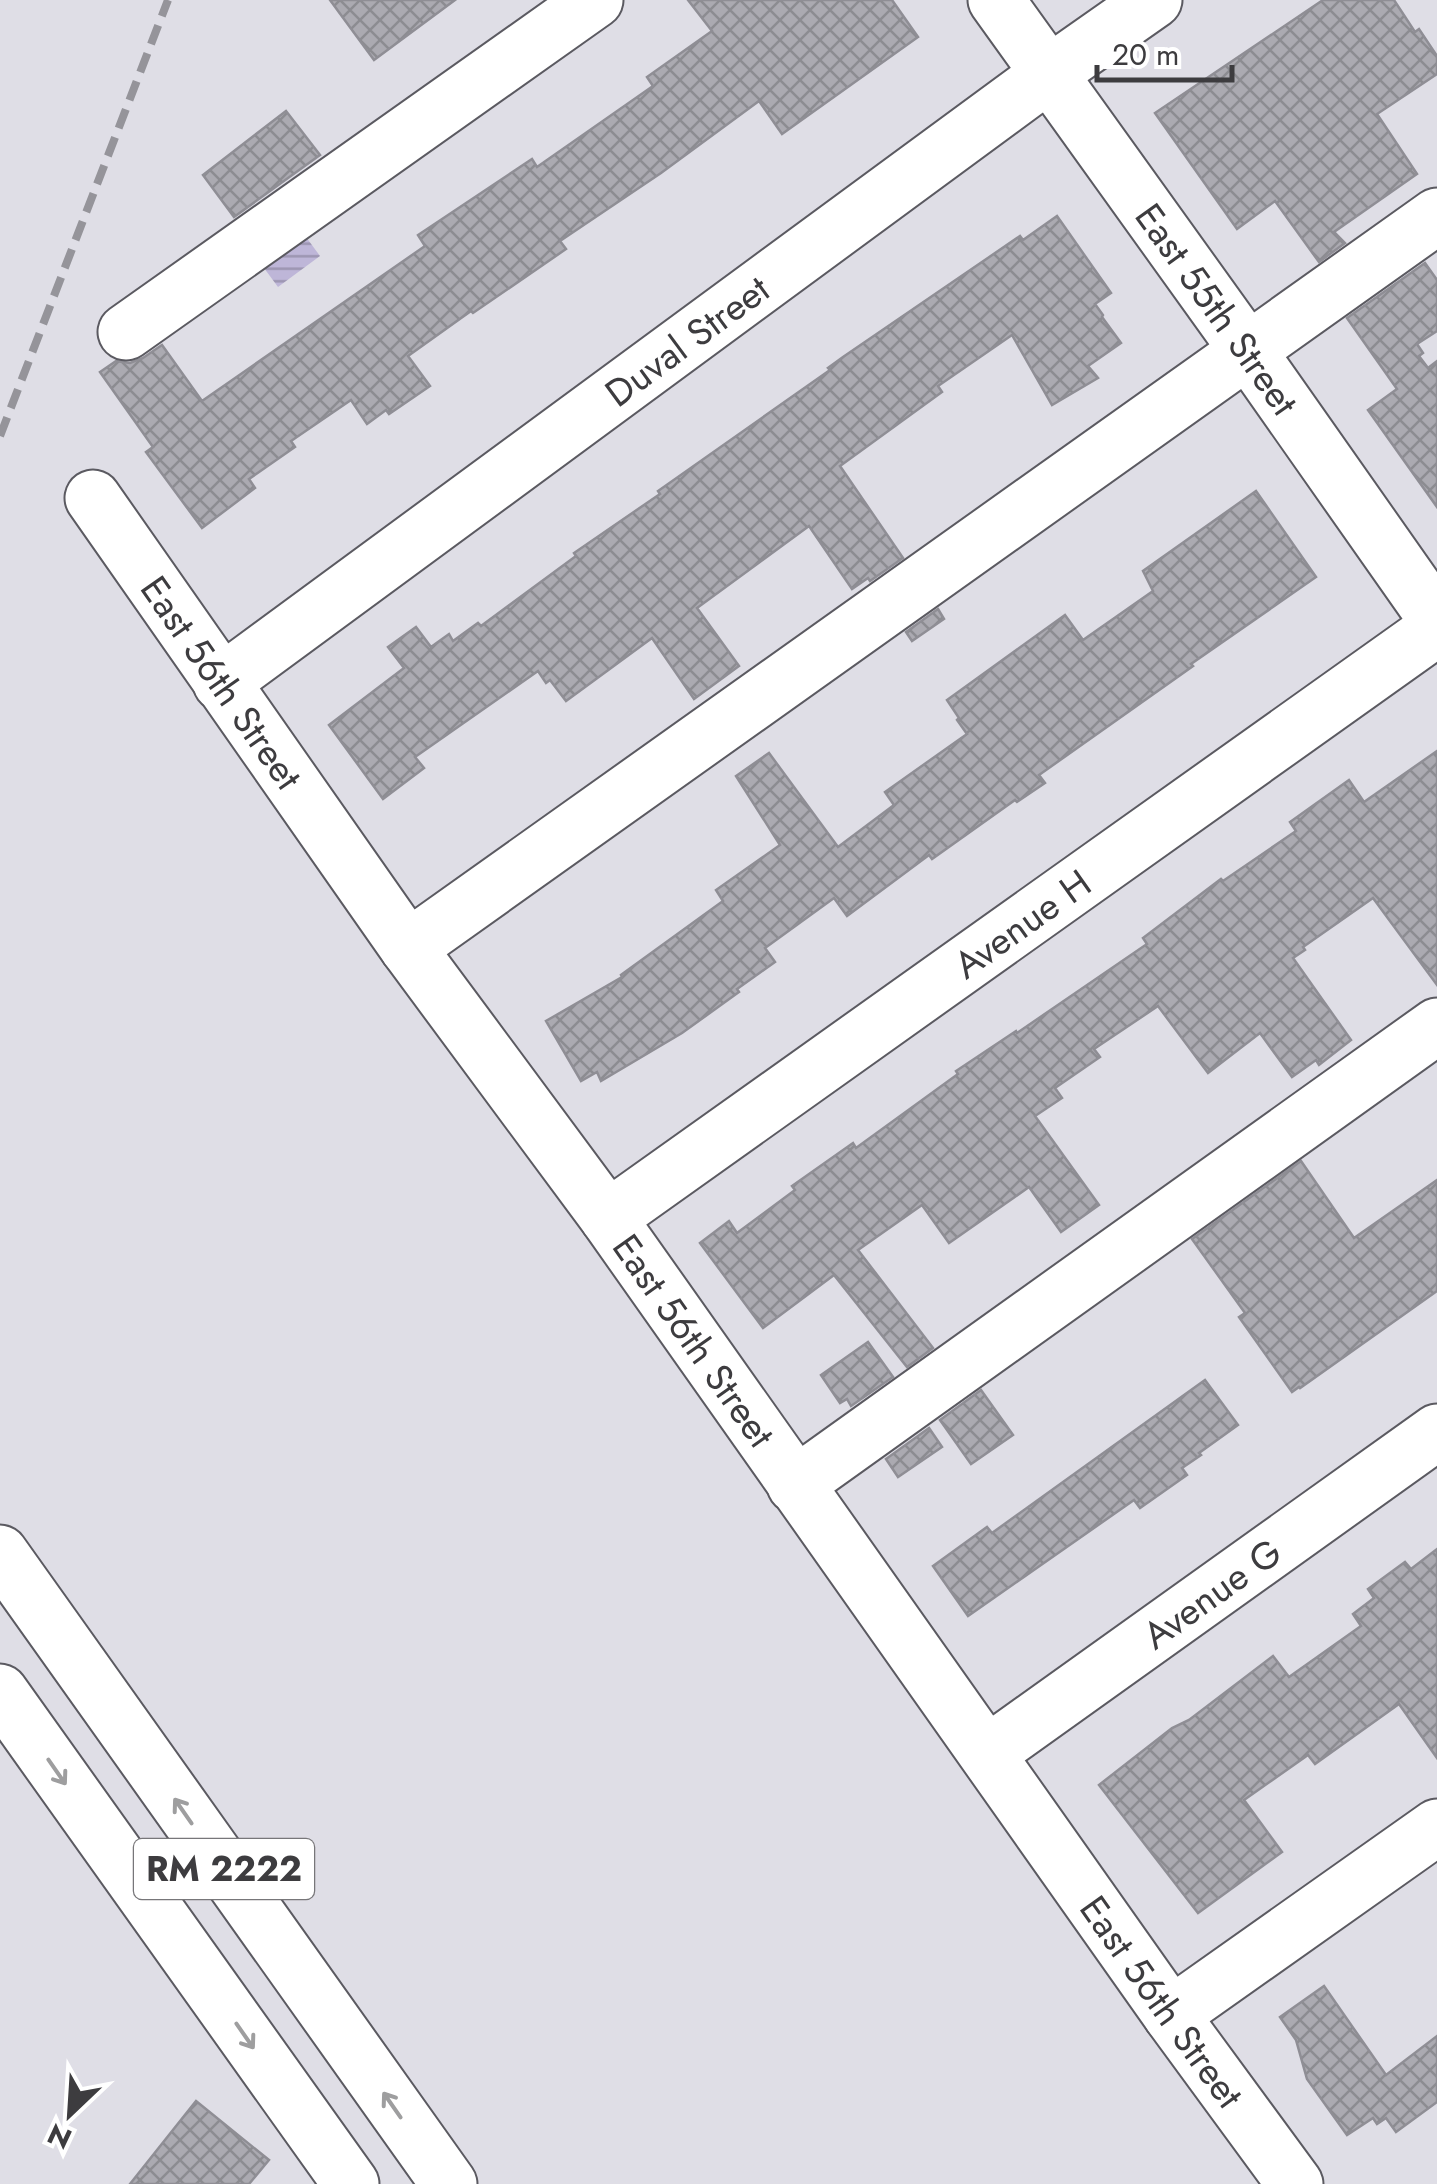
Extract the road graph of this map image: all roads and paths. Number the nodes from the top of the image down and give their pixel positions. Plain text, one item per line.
1 (594, 0) edge
2 (996, 0) edge
3 (1154, 0) edge
4 (1050, 73) junction
5 (1437, 216) edge
6 (126, 332) dead end
7 (1248, 351) junction
8 (94, 498) dead end
9 (1437, 620) edge
10 (1437, 628) edge
11 (221, 683) junction
12 (408, 948) junction
13 (1437, 1026) edge
14 (608, 1218) junction
15 (1437, 1432) edge
16 (794, 1485) junction
17 (0, 1553) edge
18 (0, 1692) edge
19 (988, 1753) junction
20 (1437, 1827) edge
21 (1171, 2015) junction
22 (351, 2184) edge
23 (448, 2184) edge
24 (1294, 2184) edge

1 - 6 street
2 - 4 street, East 55th Street
3 - 4 street, Duval Street
4 - 7 street, East 55th Street
4 - 11 street, Duval Street
5 - 7 street
7 - 9 street, East 55th Street
7 - 12 street
8 - 11 street, East 56th Street
10 - 14 street, Avenue H
11 - 12 street, East 56th Street
12 - 14 street, East 56th Street
13 - 16 street
14 - 16 street, East 56th Street
15 - 19 street, Avenue G
16 - 19 street, East 56th Street
23 -> 17 street, RM 2222
18 -> 22 street, RM 2222
19 - 21 street, East 56th Street
20 - 21 street
21 - 24 street, East 56th Street

